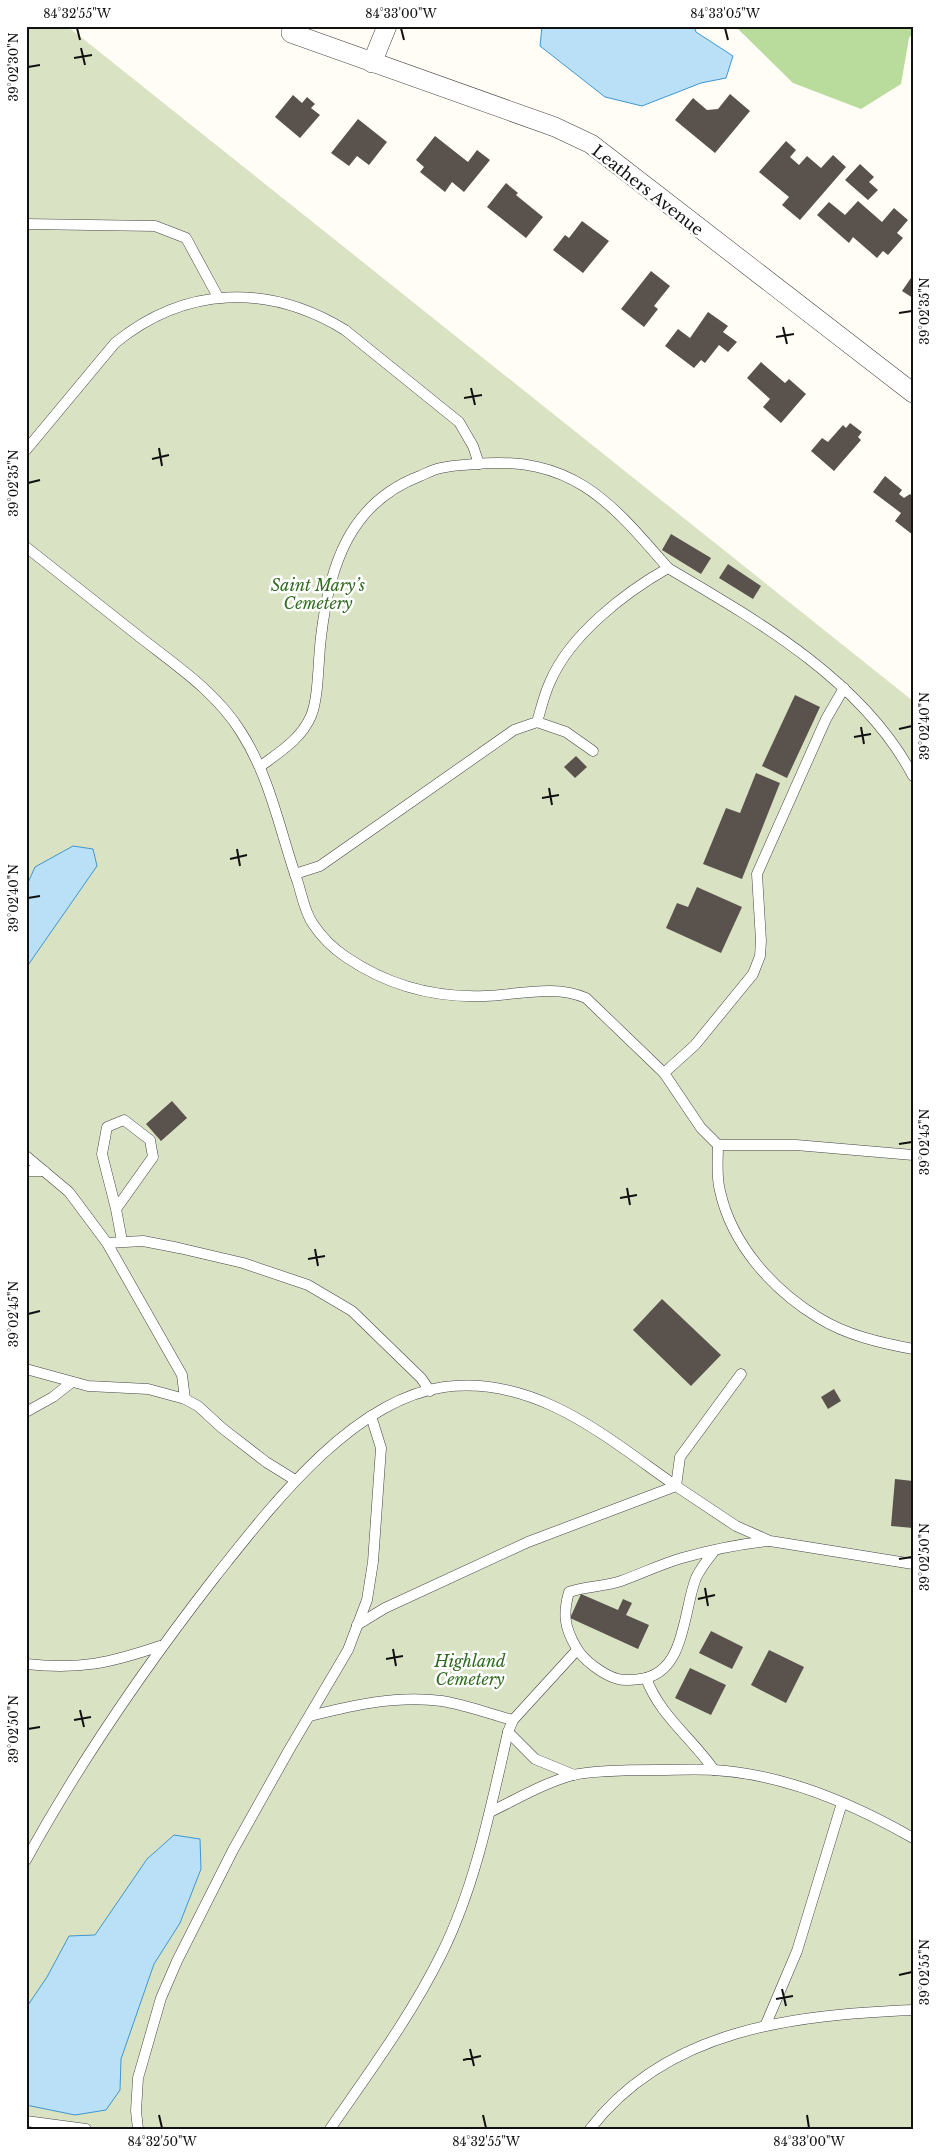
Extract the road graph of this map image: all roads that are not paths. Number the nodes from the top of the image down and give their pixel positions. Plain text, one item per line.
1 (387, 26) edge
2 (291, 34) dead end
3 (372, 63) junction
4 (26, 224) edge
5 (218, 297) junction
6 (913, 393) edge
7 (26, 450) edge
8 (479, 464) junction
9 (26, 548) edge
10 (668, 568) junction
11 (844, 688) junction
12 (536, 722) junction
13 (593, 751) dead end
14 (261, 766) junction
15 (913, 776) edge
16 (295, 874) junction
17 (664, 1073) junction
18 (718, 1145) junction
19 (913, 1155) edge
20 (26, 1156) edge
21 (26, 1171) edge
22 (44, 1171) junction
23 (116, 1208) junction
24 (122, 1241) junction
25 (107, 1243) junction
26 (913, 1349) edge
27 (26, 1369) edge
28 (741, 1374) dead end
29 (72, 1382) junction
30 (430, 1391) junction
31 (185, 1398) junction
32 (26, 1412) edge
33 (371, 1416) junction
34 (295, 1480) junction
35 (676, 1486) junction
36 (770, 1541) junction
37 (715, 1550) junction
38 (913, 1564) edge
39 (357, 1625) junction
40 (160, 1646) junction
41 (577, 1650) junction
42 (26, 1664) edge
43 (646, 1678) junction
44 (310, 1716) junction
45 (513, 1720) junction
46 (508, 1732) junction
47 (714, 1770) junction
48 (574, 1775) junction
49 (842, 1803) junction
50 (490, 1812) junction
51 (913, 1838) edge
52 (26, 1860) edge
53 (913, 2010) edge
54 (766, 2024) junction
55 (26, 2121) edge
56 (86, 2129) edge
57 (138, 2129) edge
58 (330, 2129) edge
59 (590, 2129) edge

1 - 3 street
2 - 3 street, Leathers Avenue
3 - 6 street, Leathers Avenue
4 - 5 lane
5 - 7 lane
5 - 8 lane
8 - 10 lane
8 - 14 lane
9 - 14 lane
10 - 11 lane
10 - 12 lane
11 - 15 lane
11 - 17 lane
12 - 13 lane
12 - 16 lane
14 - 16 lane
16 - 17 lane
17 - 18 lane
18 - 19 lane
18 - 26 lane
20 - 22 lane
21 - 22 lane
22 - 25 lane
23 - 23 lane
23 - 24 lane
24 - 25 lane
24 - 30 lane
25 - 31 lane
27 - 29 lane
28 - 35 lane
29 - 31 lane
29 - 32 lane
30 - 33 lane
30 - 35 lane
31 - 34 lane
33 - 34 lane
33 - 39 lane
34 - 40 lane
35 - 36 lane
35 - 39 lane
36 - 37 lane
36 - 38 lane
37 - 41 lane
37 - 43 lane
39 - 44 lane
40 - 42 lane
40 - 52 lane
41 - 43 lane
41 - 45 lane
43 - 47 lane
44 - 45 lane
44 - 57 lane
45 - 46 lane
46 - 48 lane
46 - 50 lane
47 - 48 lane
47 - 49 lane
48 - 50 lane
49 - 51 lane
49 - 54 lane
50 - 58 lane
53 - 54 lane
54 - 59 lane
55 - 56 lane

